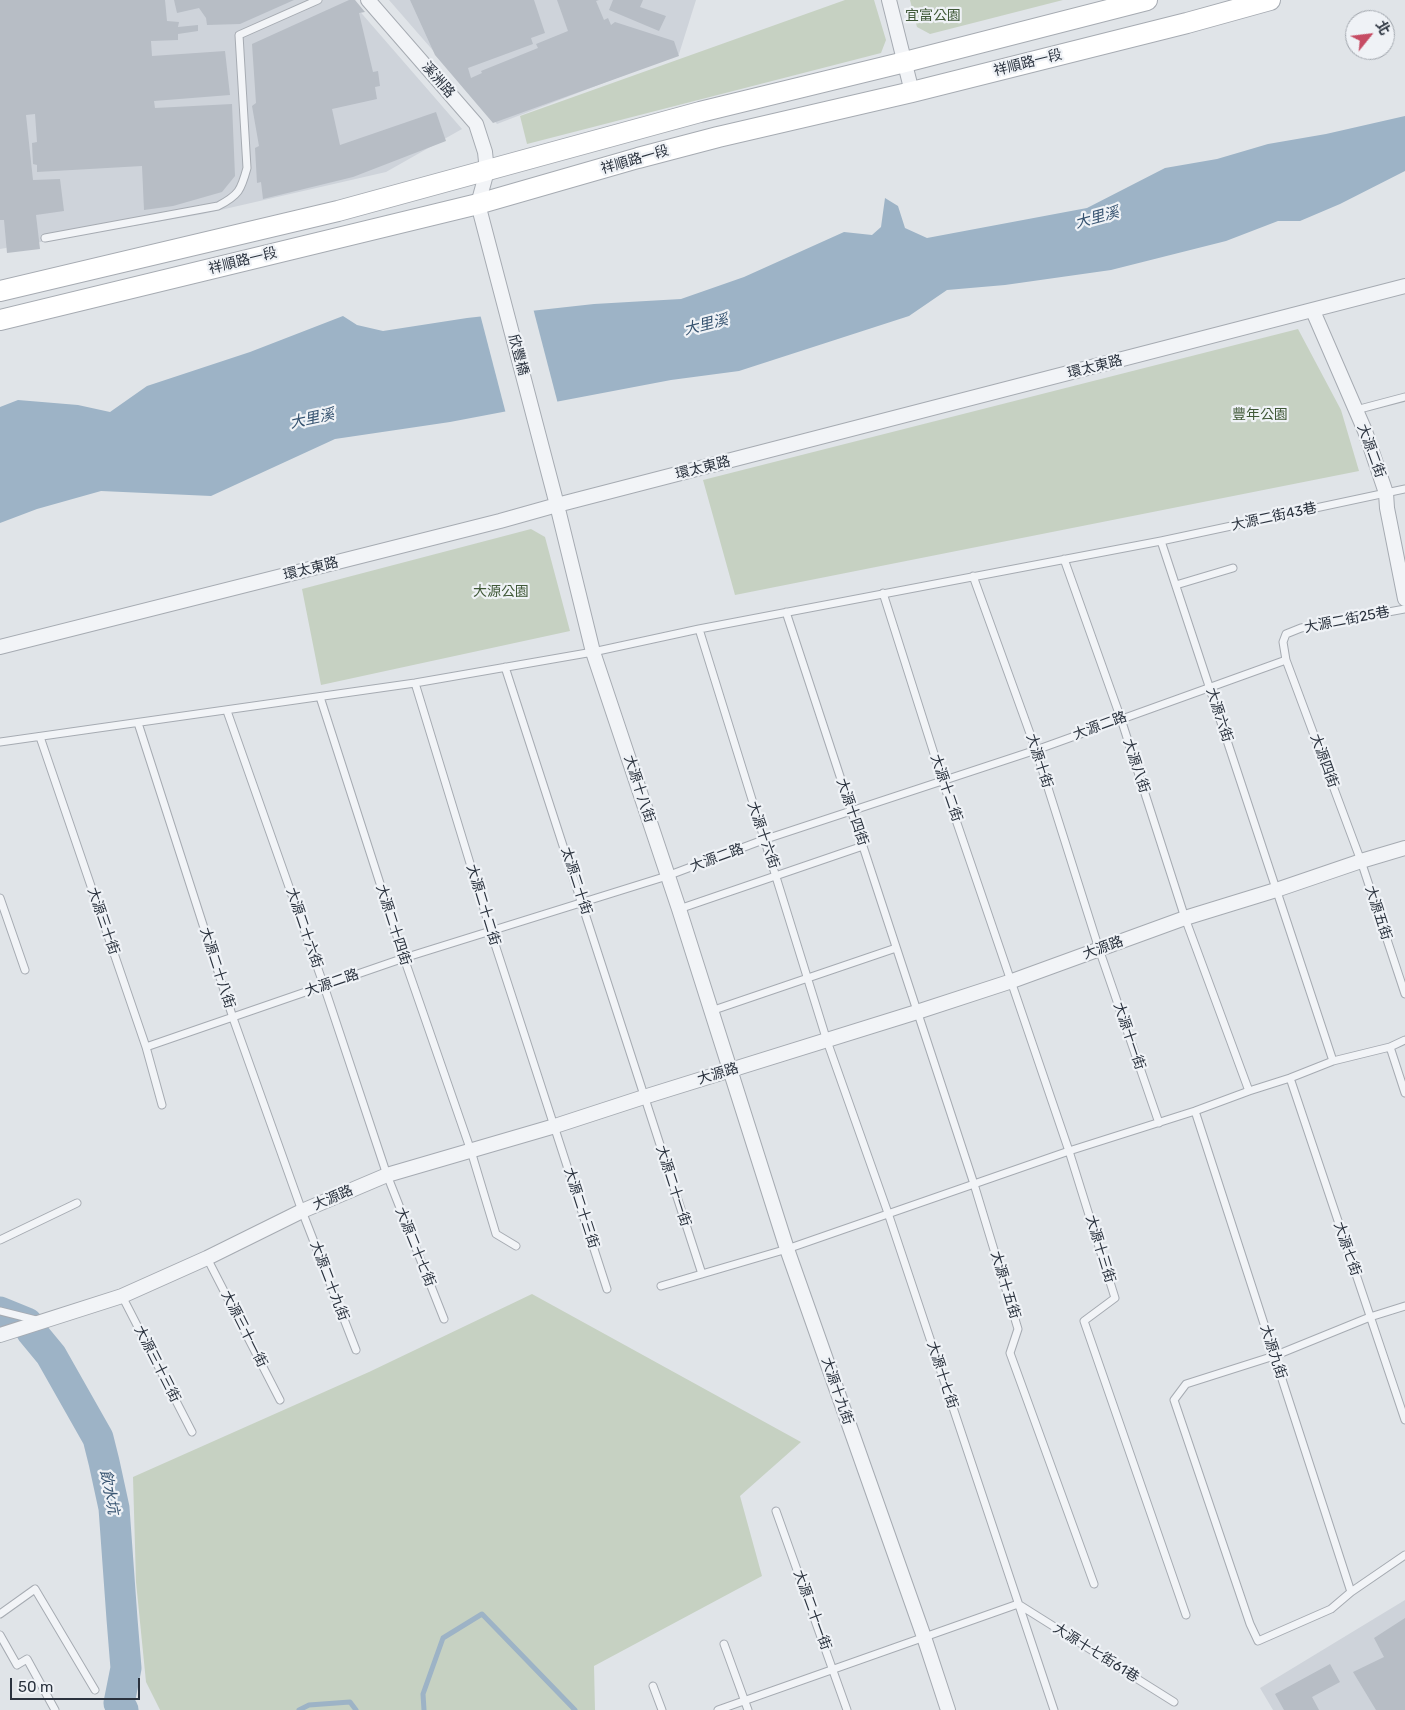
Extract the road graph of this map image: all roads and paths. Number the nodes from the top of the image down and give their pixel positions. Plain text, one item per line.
1 (318, 0) edge
2 (889, 0) edge
3 (1148, 0) edge
4 (1270, 0) edge
5 (371, 1) edge
6 (905, 62) junction
7 (912, 92) junction
8 (487, 171) junction
9 (478, 204) junction
10 (45, 238) dead end
11 (1405, 286) edge
12 (0, 291) edge
13 (1313, 310) junction
14 (0, 320) edge
15 (1405, 397) edge
16 (1356, 410) junction
17 (1405, 489) edge
18 (1386, 493) junction
19 (557, 505) junction
20 (1161, 541) junction
21 (1064, 559) junction
22 (1233, 568) dead end
23 (974, 576) junction
24 (1176, 585) junction
25 (883, 593) junction
26 (1405, 599) edge
27 (1405, 609) edge
28 (786, 612) junction
29 (699, 629) junction
30 (0, 647) edge
31 (594, 652) junction
32 (1286, 660) junction
33 (505, 667) junction
34 (415, 683) junction
35 (1210, 687) junction
36 (320, 697) junction
37 (227, 711) junction
38 (1121, 719) junction
39 (138, 723) junction
40 (40, 737) junction
41 (0, 742) edge
42 (1036, 750) junction
43 (943, 782) junction
44 (851, 812) junction
45 (763, 840) junction
46 (863, 846) junction
47 (1405, 848) edge
48 (1361, 861) junction
49 (776, 874) junction
50 (667, 876) junction
51 (1276, 890) junction
52 (0, 898) edge
53 (583, 902) junction
54 (679, 909) junction
55 (1185, 918) junction
56 (491, 932) junction
57 (896, 948) junction
58 (1099, 949) junction
59 (404, 958) junction
60 (25, 970) dead end
61 (808, 977) junction
62 (1012, 981) junction
63 (324, 986) junction
64 (1405, 994) edge
65 (711, 1011) junction
66 (917, 1012) junction
67 (233, 1018) junction
68 (1405, 1040) edge
69 (827, 1041) junction
70 (1390, 1047) junction
71 (146, 1048) junction
72 (1332, 1061) junction
73 (730, 1070) junction
74 (1290, 1078) junction
75 (1248, 1091) junction
76 (1405, 1093) edge
77 (644, 1097) junction
78 (162, 1105) dead end
79 (1195, 1111) junction
80 (1159, 1122) junction
81 (555, 1126) junction
82 (471, 1151) junction
83 (1069, 1151) junction
84 (387, 1175) junction
85 (974, 1184) junction
86 (77, 1203) dead end
87 (302, 1212) junction
88 (888, 1213) junction
89 (0, 1240) edge
90 (516, 1246) dead end
91 (787, 1249) junction
92 (207, 1258) junction
93 (702, 1274) junction
94 (661, 1286) dead end
95 (607, 1289) dead end
96 (122, 1296) junction
97 (1405, 1306) edge
98 (0, 1311) edge
99 (1370, 1317) junction
100 (444, 1320) dead end
101 (40, 1321) junction
102 (0, 1335) edge
103 (356, 1350) dead end
104 (1274, 1356) junction
105 (280, 1400) dead end
106 (1405, 1420) edge
107 (192, 1432) dead end
108 (776, 1511) dead end
109 (1405, 1556) edge
110 (1094, 1584) dead end
111 (1351, 1592) junction
112 (1018, 1604) junction
113 (0, 1614) edge
114 (1186, 1615) dead end
115 (0, 1635) edge
116 (924, 1637) junction
117 (724, 1644) dead end
118 (833, 1670) junction
119 (654, 1686) dead end
120 (95, 1690) dead end
121 (744, 1701) junction
122 (1174, 1702) dead end
123 (55, 1710) edge
124 (662, 1710) edge
125 (718, 1710) edge
126 (748, 1710) edge
127 (847, 1710) edge
128 (948, 1710) edge
129 (1054, 1710) edge

1 - 10 lane
2 - 6 street
3 - 6 street, 祥順路一段
4 - 7 street, 祥順路一段
5 - 8 street, 溪洲路
6 - 7 street
6 - 8 street, 祥順路一段
7 - 9 street, 祥順路一段
8 - 9 street
8 - 12 street, 祥順路一段
9 - 14 street, 祥順路一段
9 - 19 street, 欣豐橋
11 - 13 street, 環太東路
13 - 16 street, 大源二街
13 - 19 street, 環太東路
15 - 16 lane
16 - 18 street, 大源二街
17 - 18 lane, 大源二街43巷
18 - 20 lane, 大源二街43巷
18 - 26 street, 大源二街
19 - 30 street, 環太東路
19 - 31 street, 大源十八街
20 - 21 lane, 大源二街43巷
20 - 24 lane, 大源六街
21 - 23 lane, 大源二街43巷
21 - 38 lane, 大源八街
22 - 24 lane
23 - 25 lane, 大源二街43巷
23 - 42 lane, 大源十街
24 - 35 lane, 大源六街
25 - 28 lane, 大源二街43巷
25 - 43 lane, 大源十二街
27 - 32 lane, 大源二街25巷
28 - 29 lane, 大源二街43巷
28 - 44 lane, 大源十四街
29 - 31 lane, 大源二街43巷
29 - 45 lane, 大源十六街
31 - 33 lane, 大源二街43巷
31 - 50 street, 大源十八街
32 - 35 lane, 大源二路
32 - 48 lane, 大源四街
33 - 34 lane, 大源二街43巷
33 - 53 lane, 太源二十街
34 - 36 lane, 大源二街43巷
34 - 56 lane, 大源二十二街
35 - 38 lane, 大源二路
35 - 51 lane, 大源六街
36 - 37 lane, 大源二街43巷
36 - 59 lane, 大源二十四街
37 - 39 lane, 大源二街43巷
37 - 63 lane, 大源二十六街
38 - 42 lane, 大源二路
38 - 55 lane, 大源八街
39 - 40 lane, 大源二街43巷
39 - 67 lane, 大源二十八街
40 - 41 lane, 大源二街43巷
40 - 71 lane, 大源三十街
42 - 43 lane, 大源二路
42 - 58 lane, 大源十街
43 - 44 lane, 大源二路
43 - 62 lane, 大源十二街
44 - 45 lane, 大源二路
44 - 46 lane, 大源十四街
45 - 49 lane, 大源十六街
45 - 50 lane, 大源二路
46 - 49 lane
46 - 57 lane, 大源十四街
47 - 48 street, 大源路
48 - 51 street, 大源路
48 - 64 lane, 大源五街
49 - 54 lane
49 - 61 lane, 大源十六街
50 - 53 lane, 大源二路
50 - 54 street, 大源十八街
51 - 55 street, 大源路
51 - 72 lane
52 - 60 lane
53 - 56 lane, 大源二路
53 - 77 lane, 太源二十街
54 - 65 street, 大源十八街
55 - 58 street, 大源路
55 - 75 lane
56 - 59 lane, 大源二路
56 - 81 lane, 大源二十二街
57 - 61 lane
57 - 66 lane, 大源十四街
58 - 62 street, 大源路
58 - 80 lane, 大源十一街
59 - 63 lane, 大源二路
59 - 82 lane, 大源二十四街
61 - 65 lane
61 - 69 lane, 大源十六街
62 - 66 street, 大源路
62 - 83 lane, 大源十三街
63 - 67 lane, 大源二路
63 - 84 lane, 大源二十六街
65 - 73 street, 大源十八街
66 - 69 street, 大源路
66 - 85 lane, 大源十五街
67 - 71 lane, 大源二路
67 - 87 lane, 大源二十八街
68 - 70 lane
69 - 73 street, 大源路
69 - 88 lane, 大源十七街
70 - 72 lane
70 - 76 lane
71 - 78 lane, 大源三十街
72 - 74 lane
73 - 77 street, 大源路
73 - 91 street, 大源十九街
74 - 75 lane
74 - 99 lane, 大源七街
75 - 79 lane
77 - 81 street, 大源路
77 - 93 lane, 大源二十一街
79 - 80 lane
79 - 104 lane, 大源九街
80 - 83 lane
81 - 82 street, 大源路
81 - 95 lane, 大源二十三街
82 - 84 street, 大源路
82 - 90 lane, 大源二十四街
83 - 85 lane
83 - 114 lane, 大源十三街
84 - 87 street, 大源路
84 - 100 lane, 大源二十七街
85 - 88 lane
85 - 110 lane, 大源十五街
86 - 89 lane
87 - 92 street, 大源路
87 - 103 lane, 大源二十九街
88 - 91 lane
88 - 112 lane, 大源十七街
91 - 93 lane
91 - 116 street, 大源十九街
92 - 96 street, 大源路
92 - 105 lane, 大源三十一街
93 - 94 lane
96 - 101 street, 大源路
96 - 107 lane, 大源三十三街
97 - 99 lane
98 - 101 lane
99 - 104 lane
99 - 106 lane, 大源七街
101 - 102 street, 大源路
104 - 111 lane, 大源九街
104 - 111 lane
108 - 118 lane, 大源二十一街
109 - 111 lane
112 - 116 lane
112 - 122 lane, 大源十七街61巷
112 - 129 lane, 大源十七街
113 - 120 lane
115 - 123 lane
116 - 118 lane
116 - 128 street, 大源十九街
117 - 121 lane
118 - 121 lane
118 - 127 lane, 大源二十一街
119 - 124 lane
121 - 125 lane
121 - 126 lane

